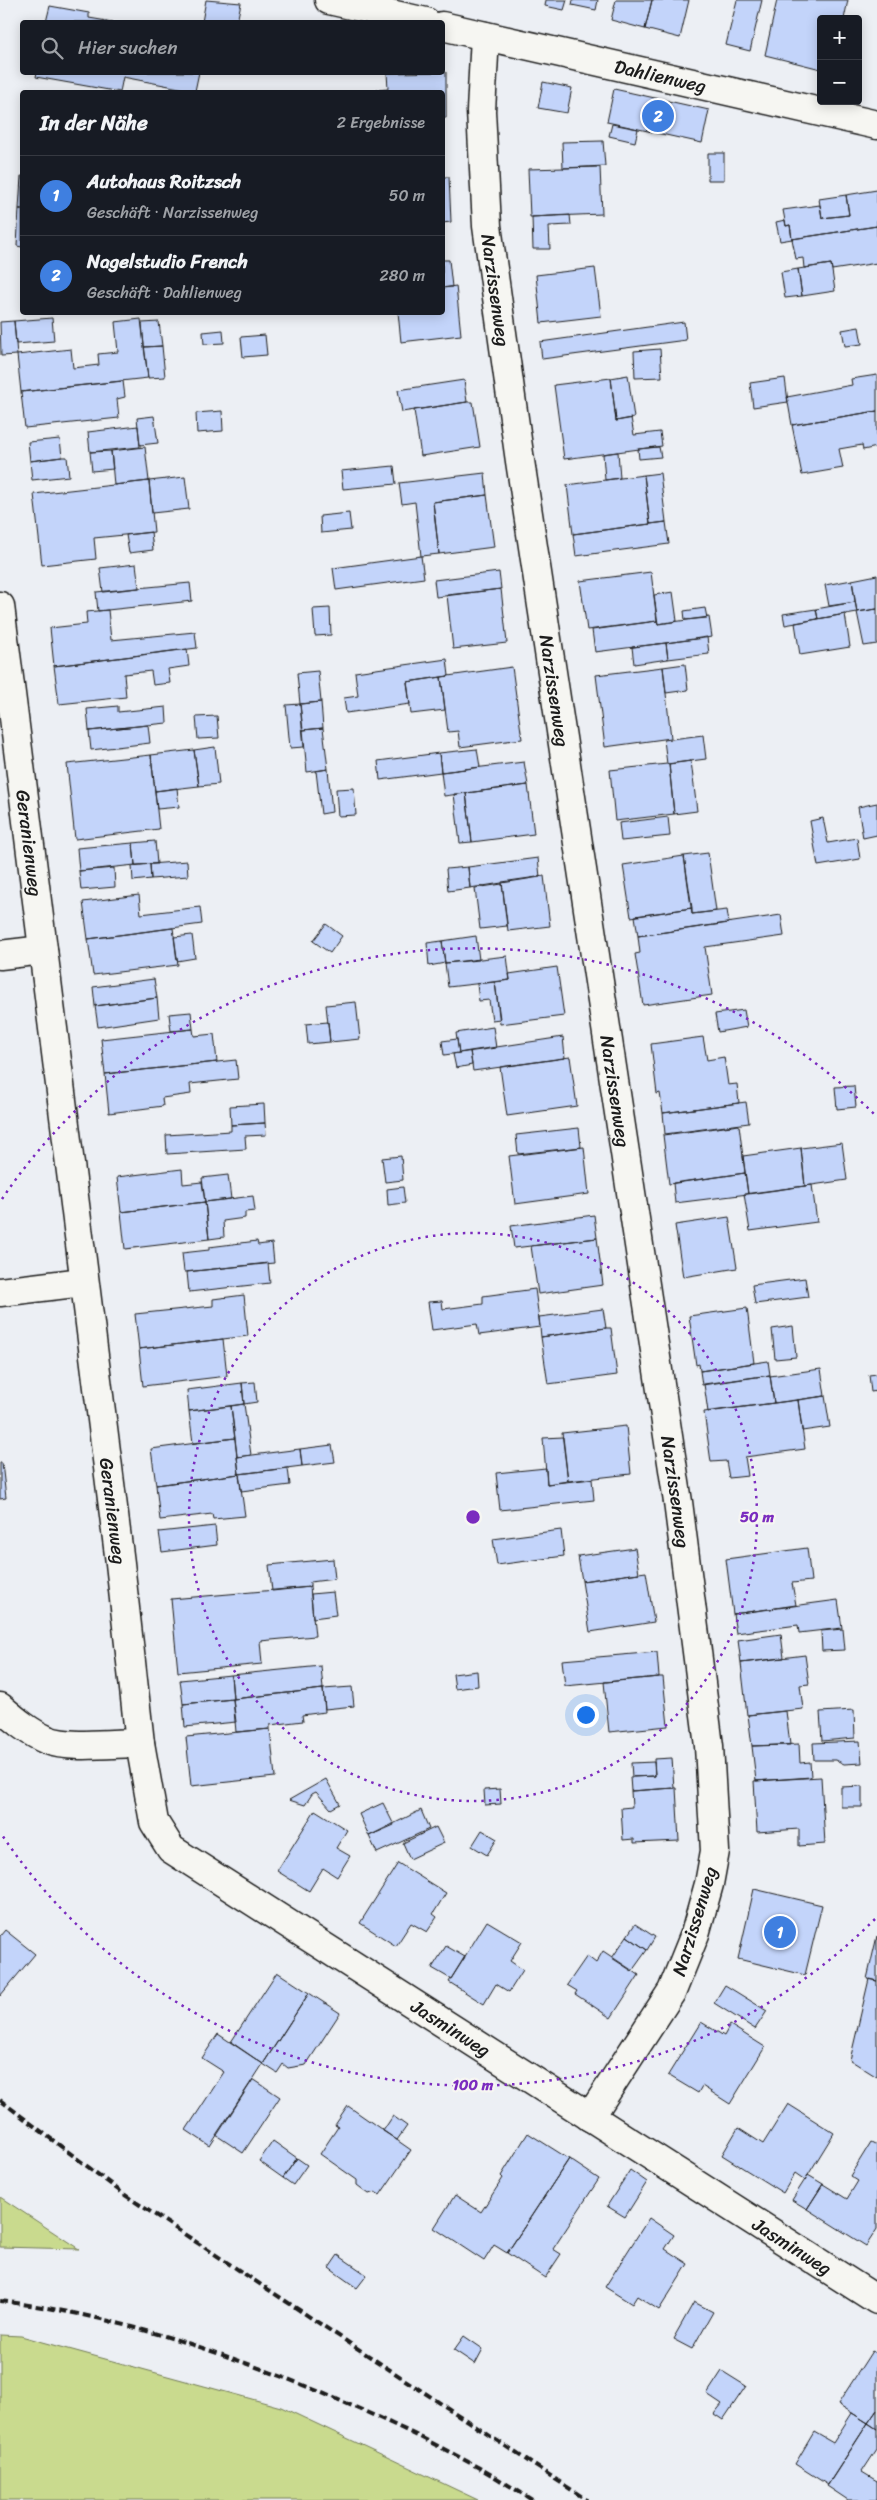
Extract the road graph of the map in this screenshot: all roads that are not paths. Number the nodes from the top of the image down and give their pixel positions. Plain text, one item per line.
1 (329, 0) edge
2 (417, 20) edge
3 (445, 27) edge
4 (485, 36) junction
5 (877, 125) edge
6 (0, 612) edge
7 (43, 950) junction
8 (0, 955) edge
9 (83, 1282) junction
10 (0, 1292) edge
11 (0, 1707) edge
12 (140, 1743) junction
13 (590, 2117) junction
14 (877, 2300) edge

1 - 2 street
3 - 4 street, Dahlienweg
4 - 5 street, Dahlienweg
4 - 13 street, Narzissenweg
6 - 7 street, Geranienweg
7 - 8 street
7 - 9 street, Geranienweg
9 - 10 street
9 - 12 street, Geranienweg
11 - 12 street
12 - 13 street, Jasminweg
13 - 14 street, Jasminweg

